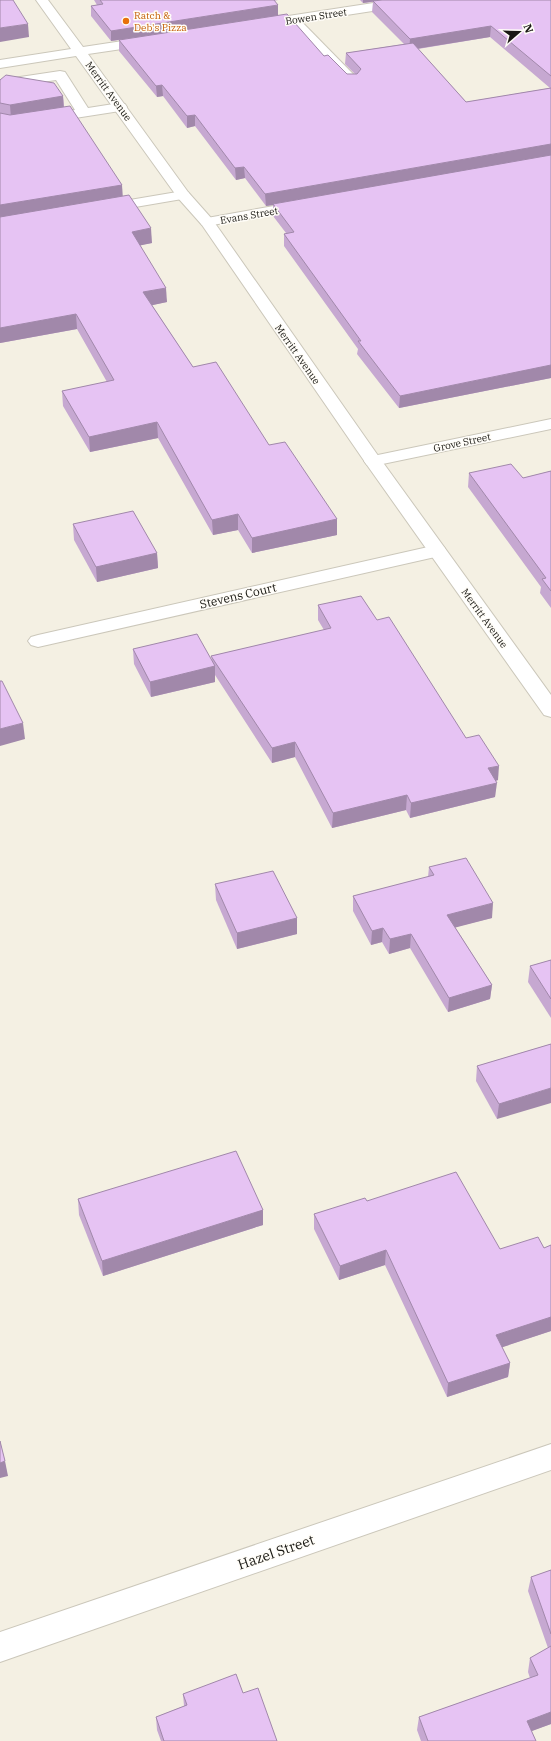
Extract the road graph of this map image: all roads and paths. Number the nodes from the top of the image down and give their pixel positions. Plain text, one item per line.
1 (42, 0) edge
2 (418, 0) edge
3 (292, 20) junction
4 (246, 27) edge
5 (162, 40) edge
6 (80, 52) junction
7 (0, 64) edge
8 (352, 81) edge
9 (0, 84) edge
10 (120, 107) junction
11 (21, 112) edge
12 (84, 112) junction
13 (49, 118) junction
14 (0, 122) edge
15 (183, 195) junction
16 (316, 203) edge
17 (92, 210) edge
18 (207, 222) junction
19 (551, 424) edge
20 (374, 461) junction
21 (437, 551) junction
22 (38, 641) dead end
23 (551, 710) edge
24 (551, 1457) edge
25 (0, 1647) edge

1 - 6 street, Merritt Avenue
2 - 3 street, Bowen Street
3 - 4 street, Bowen Street
3 - 8 street
5 - 6 street
6 - 7 street
6 - 10 street, Merritt Avenue
9 - 12 street
10 - 12 street
10 - 15 street, Merritt Avenue
11 - 13 street
12 - 13 street
13 - 14 street
15 - 17 street
15 - 18 street, Merritt Avenue
16 - 18 street, Evans Street
18 - 20 street, Merritt Avenue
19 - 20 street, Grove Street
20 - 21 street, Merritt Avenue
21 - 22 street, Stevens Court
21 - 23 street, Merritt Avenue
24 - 25 street, Hazel Street

